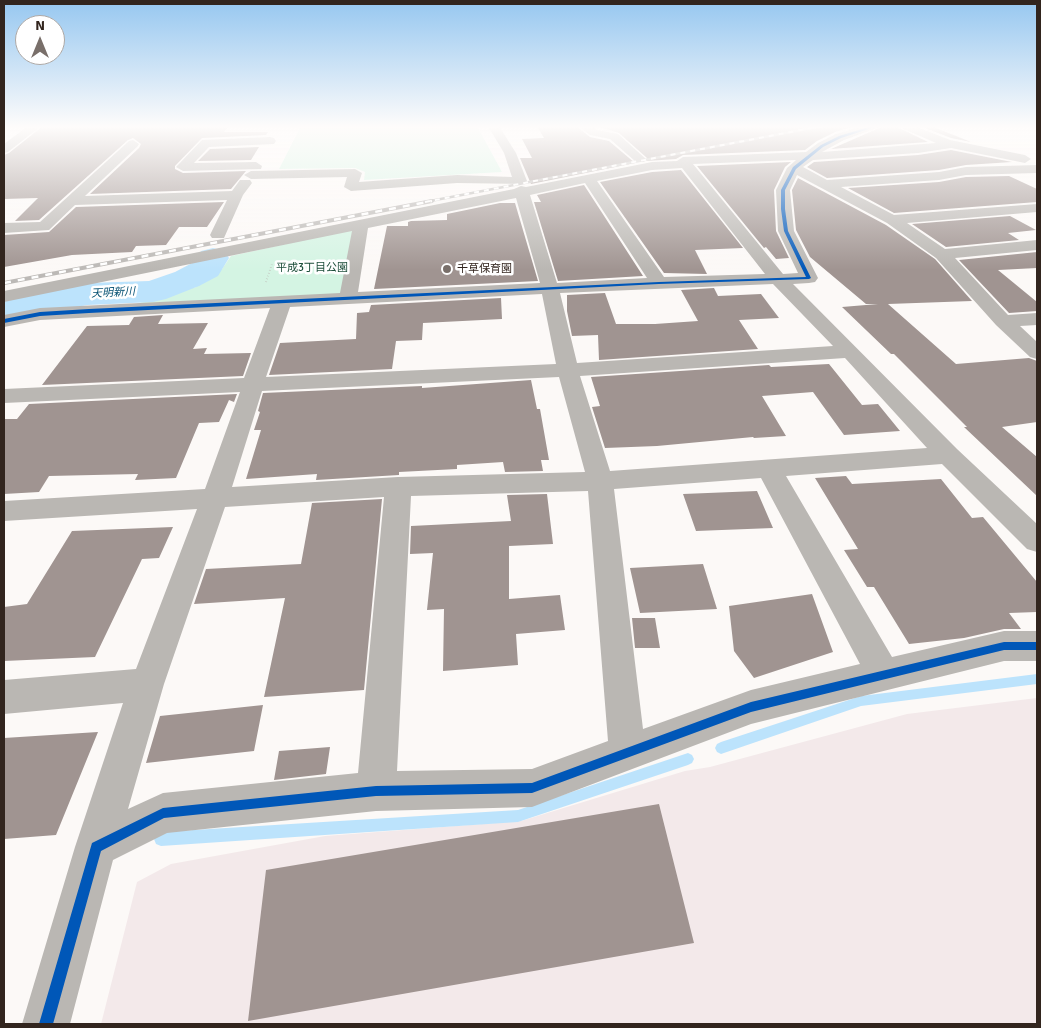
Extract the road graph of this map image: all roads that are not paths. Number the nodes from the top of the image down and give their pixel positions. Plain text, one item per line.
1 (101, 174) edge
2 (239, 174) edge
3 (323, 174) edge
4 (355, 174) edge
5 (517, 174) edge
6 (613, 174) edge
7 (693, 174) edge
8 (791, 174) edge
9 (806, 174) edge
10 (948, 174) edge
11 (255, 176) junction
12 (589, 179) junction
13 (826, 184) junction
14 (240, 191) junction
15 (521, 191) junction
16 (72, 201) junction
17 (1037, 208) edge
18 (892, 220) junction
19 (361, 225) junction
20 (4, 228) edge
21 (218, 235) dead end
22 (1037, 245) edge
23 (942, 254) junction
24 (777, 278) junction
25 (659, 283) junction
26 (550, 288) junction
27 (273, 295) junction
28 (4, 296) edge
29 (348, 299) junction
30 (1037, 319) edge
31 (4, 321) edge
32 (1003, 321) junction
33 (850, 351) junction
34 (1037, 353) edge
35 (568, 370) junction
36 (254, 384) junction
37 (4, 396) edge
38 (948, 456) junction
39 (768, 468) junction
40 (600, 481) junction
41 (398, 487) junction
42 (215, 498) junction
43 (4, 511) edge
44 (1037, 541) edge
45 (1037, 646) edge
46 (883, 674) junction
47 (148, 684) junction
48 (4, 697) edge
49 (627, 751) junction
50 (376, 791) junction
51 (96, 847) junction
52 (46, 1024) edge

1 - 16 street
2 - 11 street
3 - 11 street
4 - 5 street
6 - 12 street
7 - 24 street
8 - 24 street
9 - 13 street
10 - 13 street
11 - 14 street
12 - 15 street
12 - 25 street
13 - 18 street
14 - 16 street
14 - 21 street
15 - 19 street
15 - 26 street
16 - 20 street
17 - 18 street
18 - 23 street
19 - 28 street
19 - 29 street
22 - 23 street
23 - 32 street
24 - 25 street
24 - 33 street
25 - 26 street
26 - 29 street
26 - 35 street
27 - 29 street
27 - 31 street
27 - 36 street
30 - 32 street
32 - 34 street
33 - 35 street
33 - 38 street
35 - 36 street
35 - 40 street
36 - 37 street
36 - 42 street
38 - 39 street
38 - 44 street
39 - 40 street
39 - 46 street
40 - 41 street
40 - 49 street
41 - 42 street
41 - 50 street
42 - 43 street
42 - 47 street
45 - 46 street
46 - 49 street
47 - 48 street
47 - 51 street
49 - 50 street
50 - 51 street
51 - 52 street

